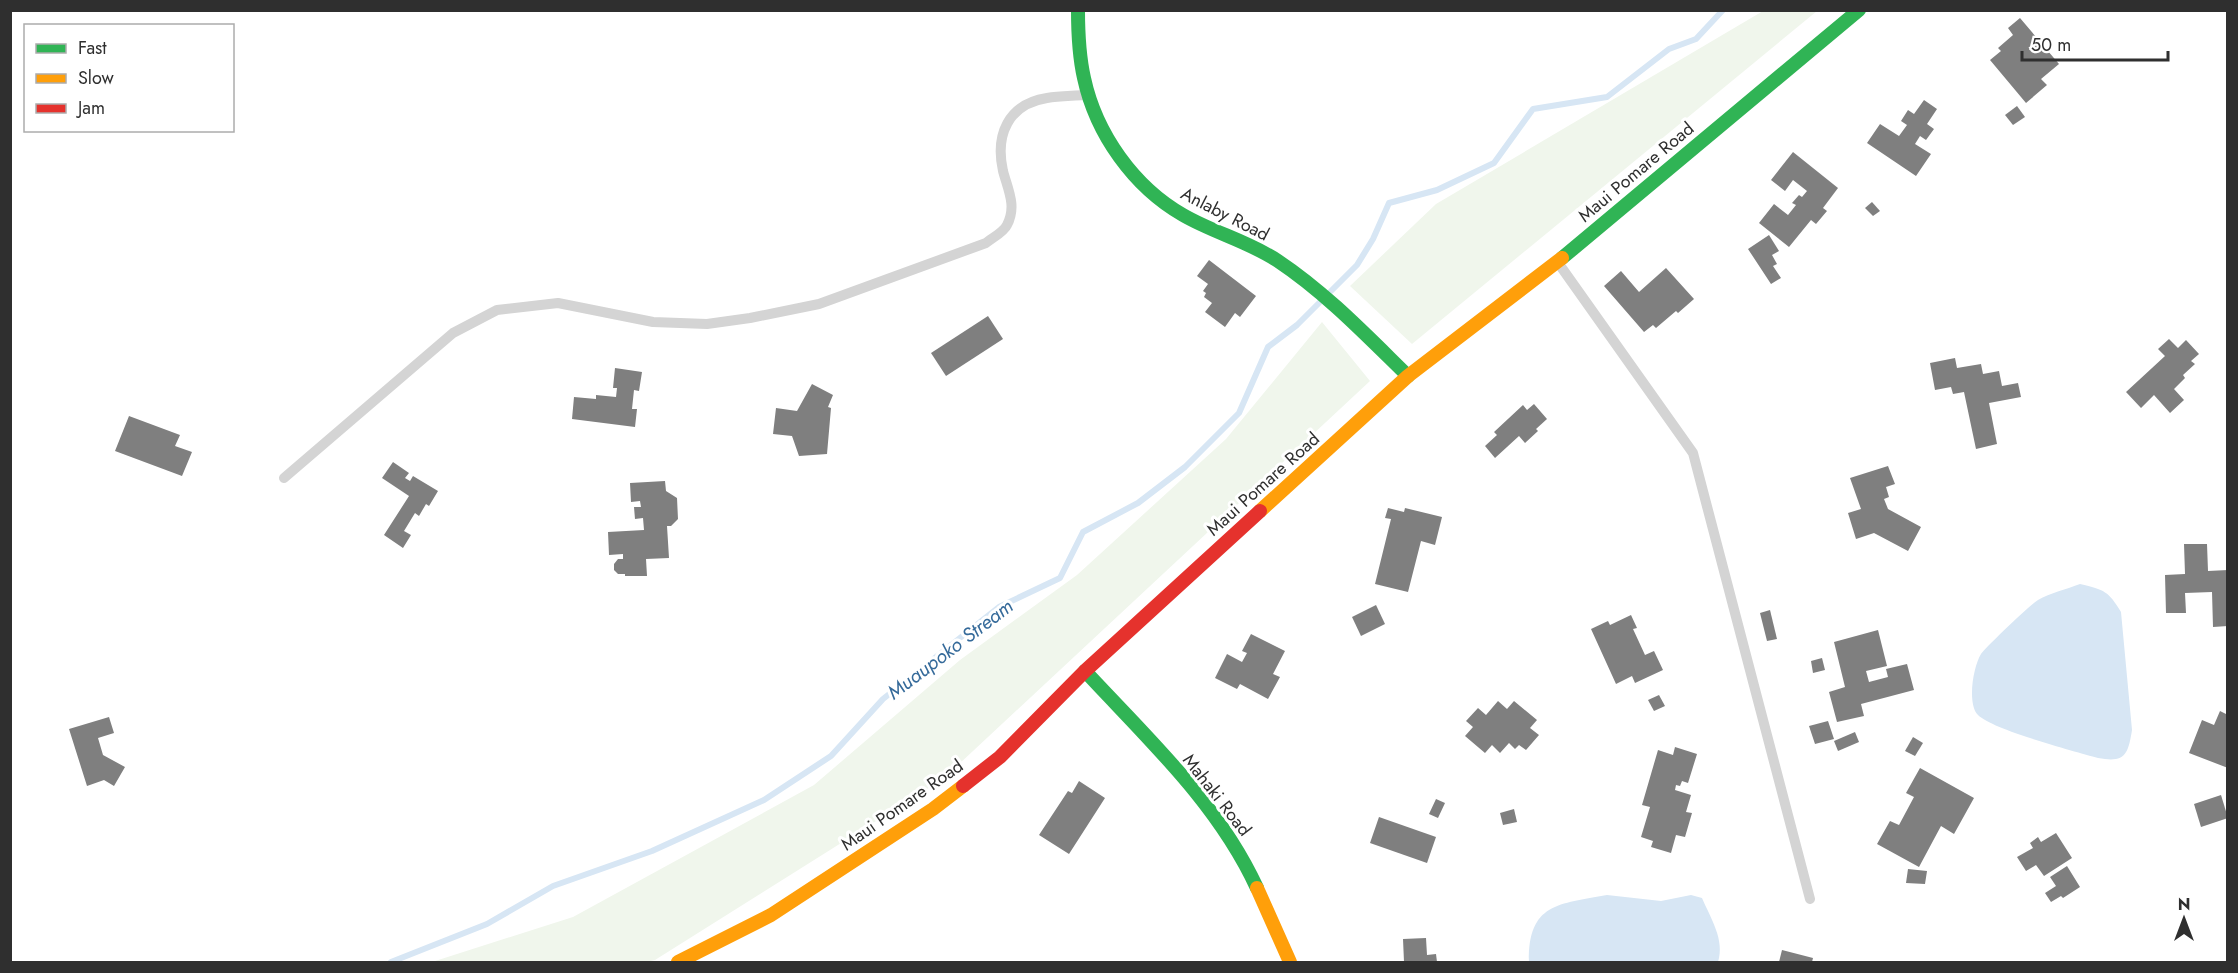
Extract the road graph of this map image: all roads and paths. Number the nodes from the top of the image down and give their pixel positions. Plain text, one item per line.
1 (1078, 10) edge
2 (1859, 10) edge
3 (1089, 95) junction
4 (1557, 262) junction
5 (1408, 376) junction
6 (284, 477) dead end
7 (1085, 671) junction
8 (1810, 899) dead end
9 (678, 963) edge
10 (1290, 963) edge

1 - 3 street, Anlaby Road
2 - 4 street, Maui Pomare Road
3 - 5 street, Anlaby Road
3 - 6 lane
4 - 5 street, Maui Pomare Road
4 - 8 lane
5 - 7 street, Maui Pomare Road
7 - 9 street, Maui Pomare Road
7 - 10 street, Mahaki Road

